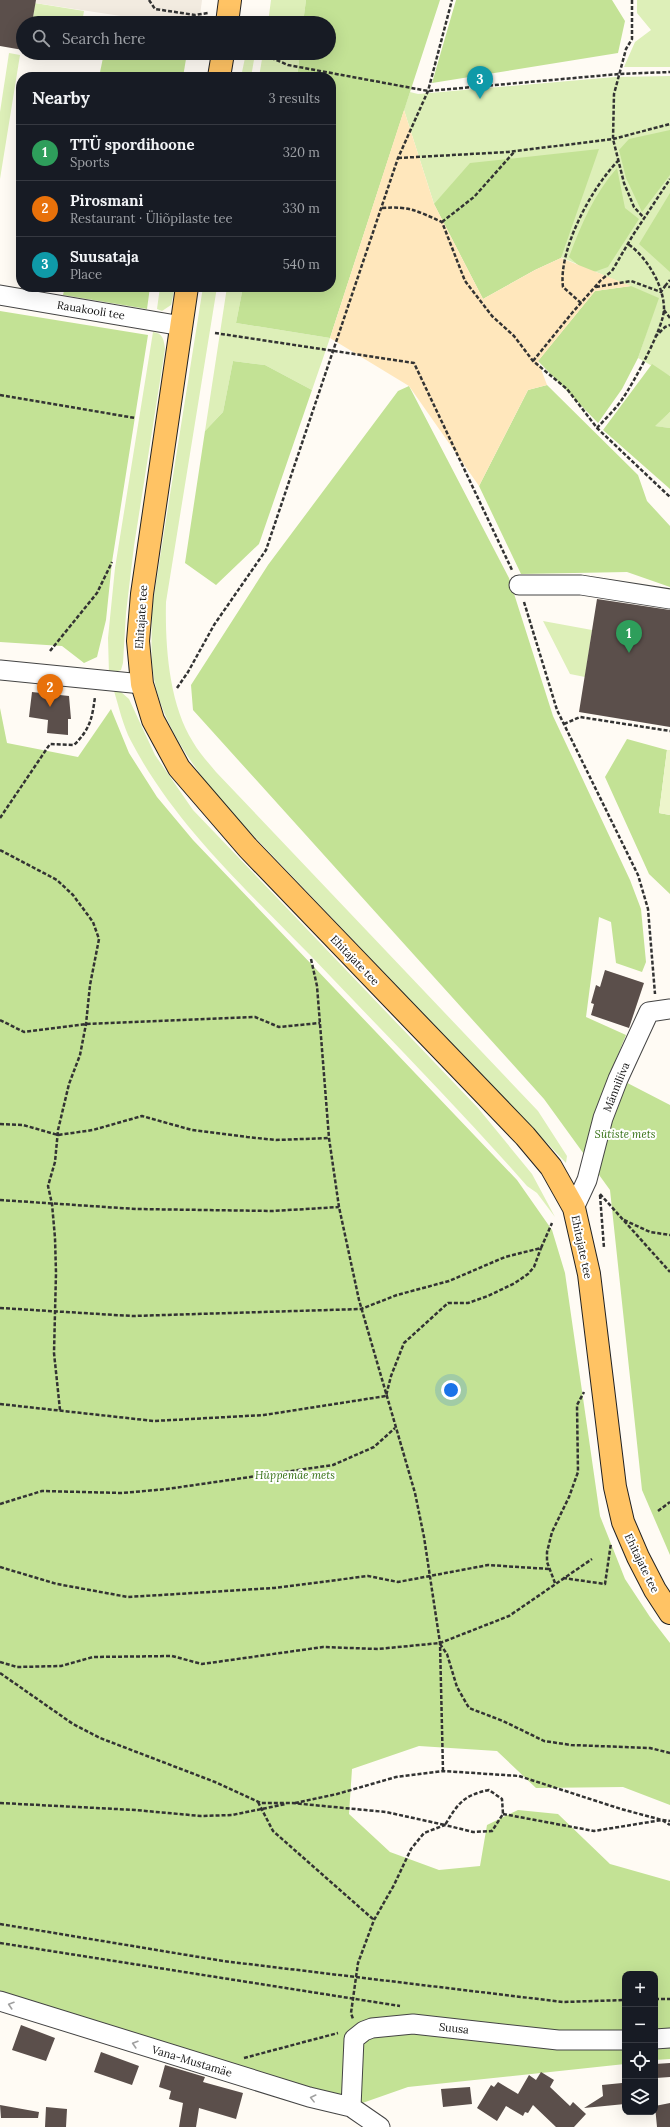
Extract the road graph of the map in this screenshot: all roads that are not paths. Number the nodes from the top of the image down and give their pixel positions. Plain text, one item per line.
1 (230, 0) edge
2 (228, 16) edge
3 (222, 60) edge
4 (220, 72) edge
5 (186, 292) edge
6 (0, 295) edge
7 (182, 326) junction
8 (519, 584) road end
9 (670, 599) edge
10 (0, 670) edge
11 (142, 684) junction
12 (663, 1010) edge
13 (574, 1208) junction
14 (670, 1613) edge
15 (0, 2001) edge
16 (670, 2038) edge
17 (658, 2039) edge
18 (622, 2040) edge
19 (351, 2107) junction
20 (380, 2127) edge

1 - 2 main road
3 - 4 main road
5 - 7 main road, Ehitajate tee
6 - 7 street, Rauakooli tee
7 - 11 main road, Ehitajate tee
8 - 9 street
10 - 11 street
11 - 13 main road, Ehitajate tee
12 - 13 street, Männiliiva
13 - 14 main road, Ehitajate tee
19 -> 15 street, Vana-Mustamäe
16 - 17 street
18 - 19 street, Suusa
19 - 20 street, Vana-Mustamäe

